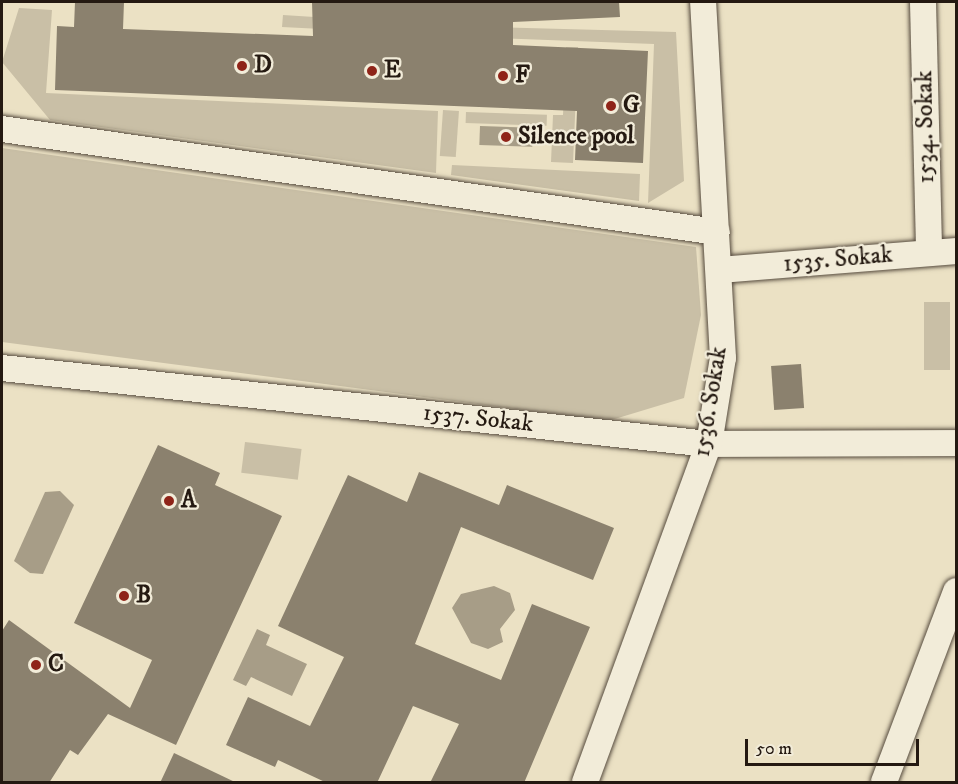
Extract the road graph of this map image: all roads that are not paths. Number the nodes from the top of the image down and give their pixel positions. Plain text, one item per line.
1 (703, 2) edge
2 (923, 2) edge
3 (2, 129) edge
4 (717, 232) junction
5 (957, 251) edge
6 (929, 253) junction
7 (720, 270) junction
8 (2, 368) edge
9 (957, 443) edge
10 (709, 444) junction
11 (957, 591) edge
12 (585, 783) edge
13 (884, 783) edge

1 - 4 street, 1536. Sokak
2 - 6 street, 1534. Sokak
3 - 4 street
4 - 7 street, 1536. Sokak
5 - 6 street, 1535. Sokak
6 - 7 street, 1535. Sokak
7 - 10 street, 1536. Sokak
8 - 10 street, 1537. Sokak
9 - 10 street, 1537. Sokak
10 - 12 street, 1536. Sokak
11 - 13 street

